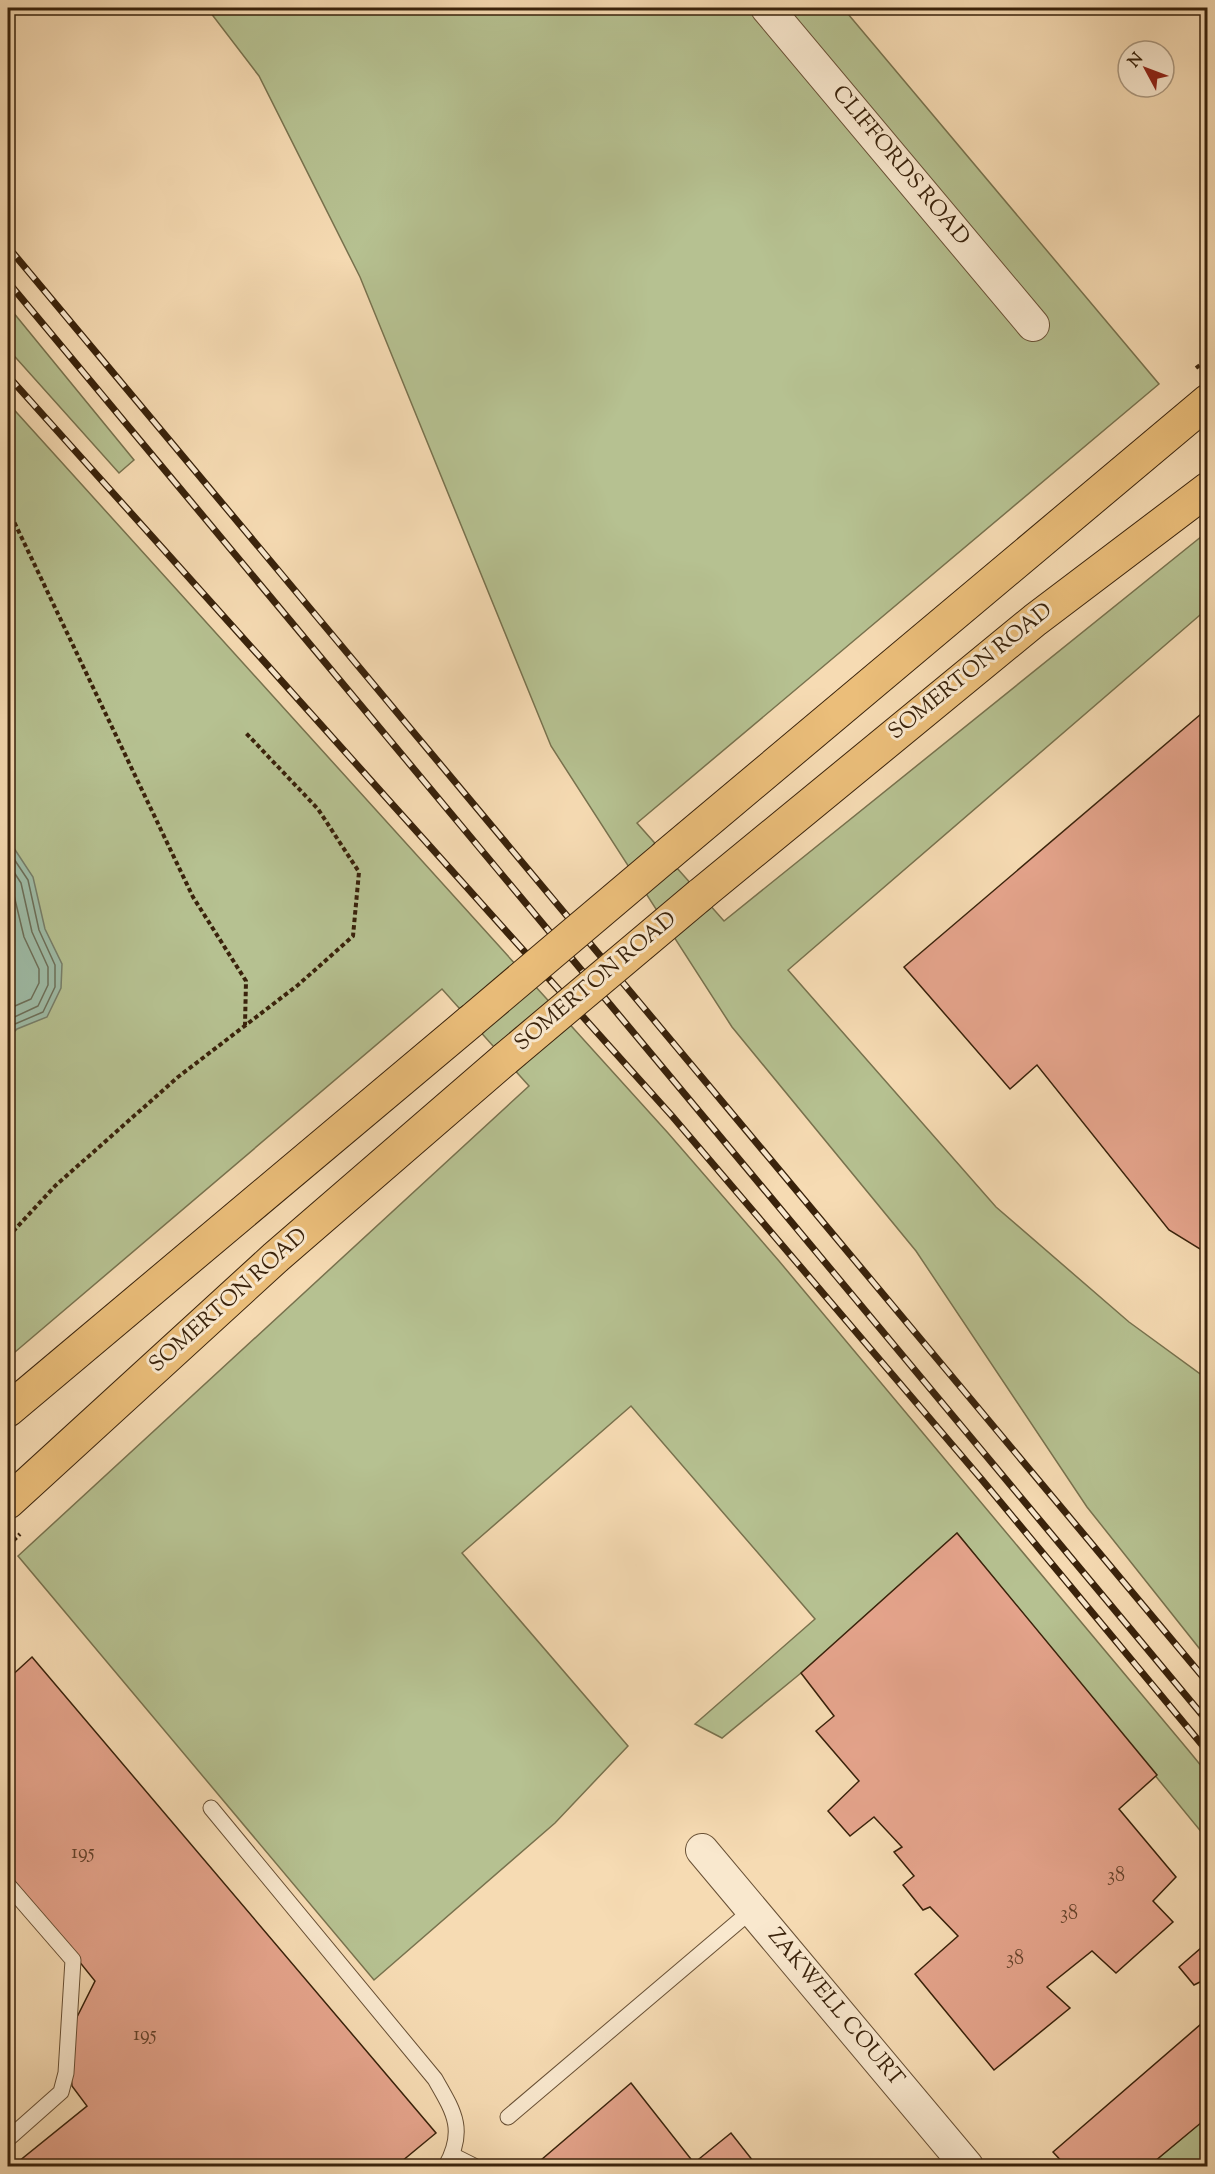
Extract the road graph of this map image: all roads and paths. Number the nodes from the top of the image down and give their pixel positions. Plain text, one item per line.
1 (767, 8) edge
2 (1033, 325) dead end
3 (1208, 400) edge
4 (1208, 489) edge
5 (8, 509) edge
6 (244, 732) dead end
7 (245, 1026) junction
8 (8, 1237) edge
9 (8, 1410) edge
10 (8, 1502) edge
11 (211, 1808) dead end
12 (702, 1850) dead end
13 (8, 1885) edge
14 (752, 1910) junction
15 (508, 2117) dead end
16 (8, 2139) edge
17 (449, 2161) edge
18 (474, 2166) edge
19 (967, 2166) edge

1 - 2 street, CLIFFORDS ROAD
3 - 9 main road, bridge
4 - 10 main road, SOMERTON ROAD, bridge
5 - 7 path
6 - 7 path
7 - 8 path
11 - 17 lane
12 - 14 street, ZAKWELL COURT
13 - 16 lane
14 - 15 lane
14 - 19 street, ZAKWELL COURT
17 - 18 lane

